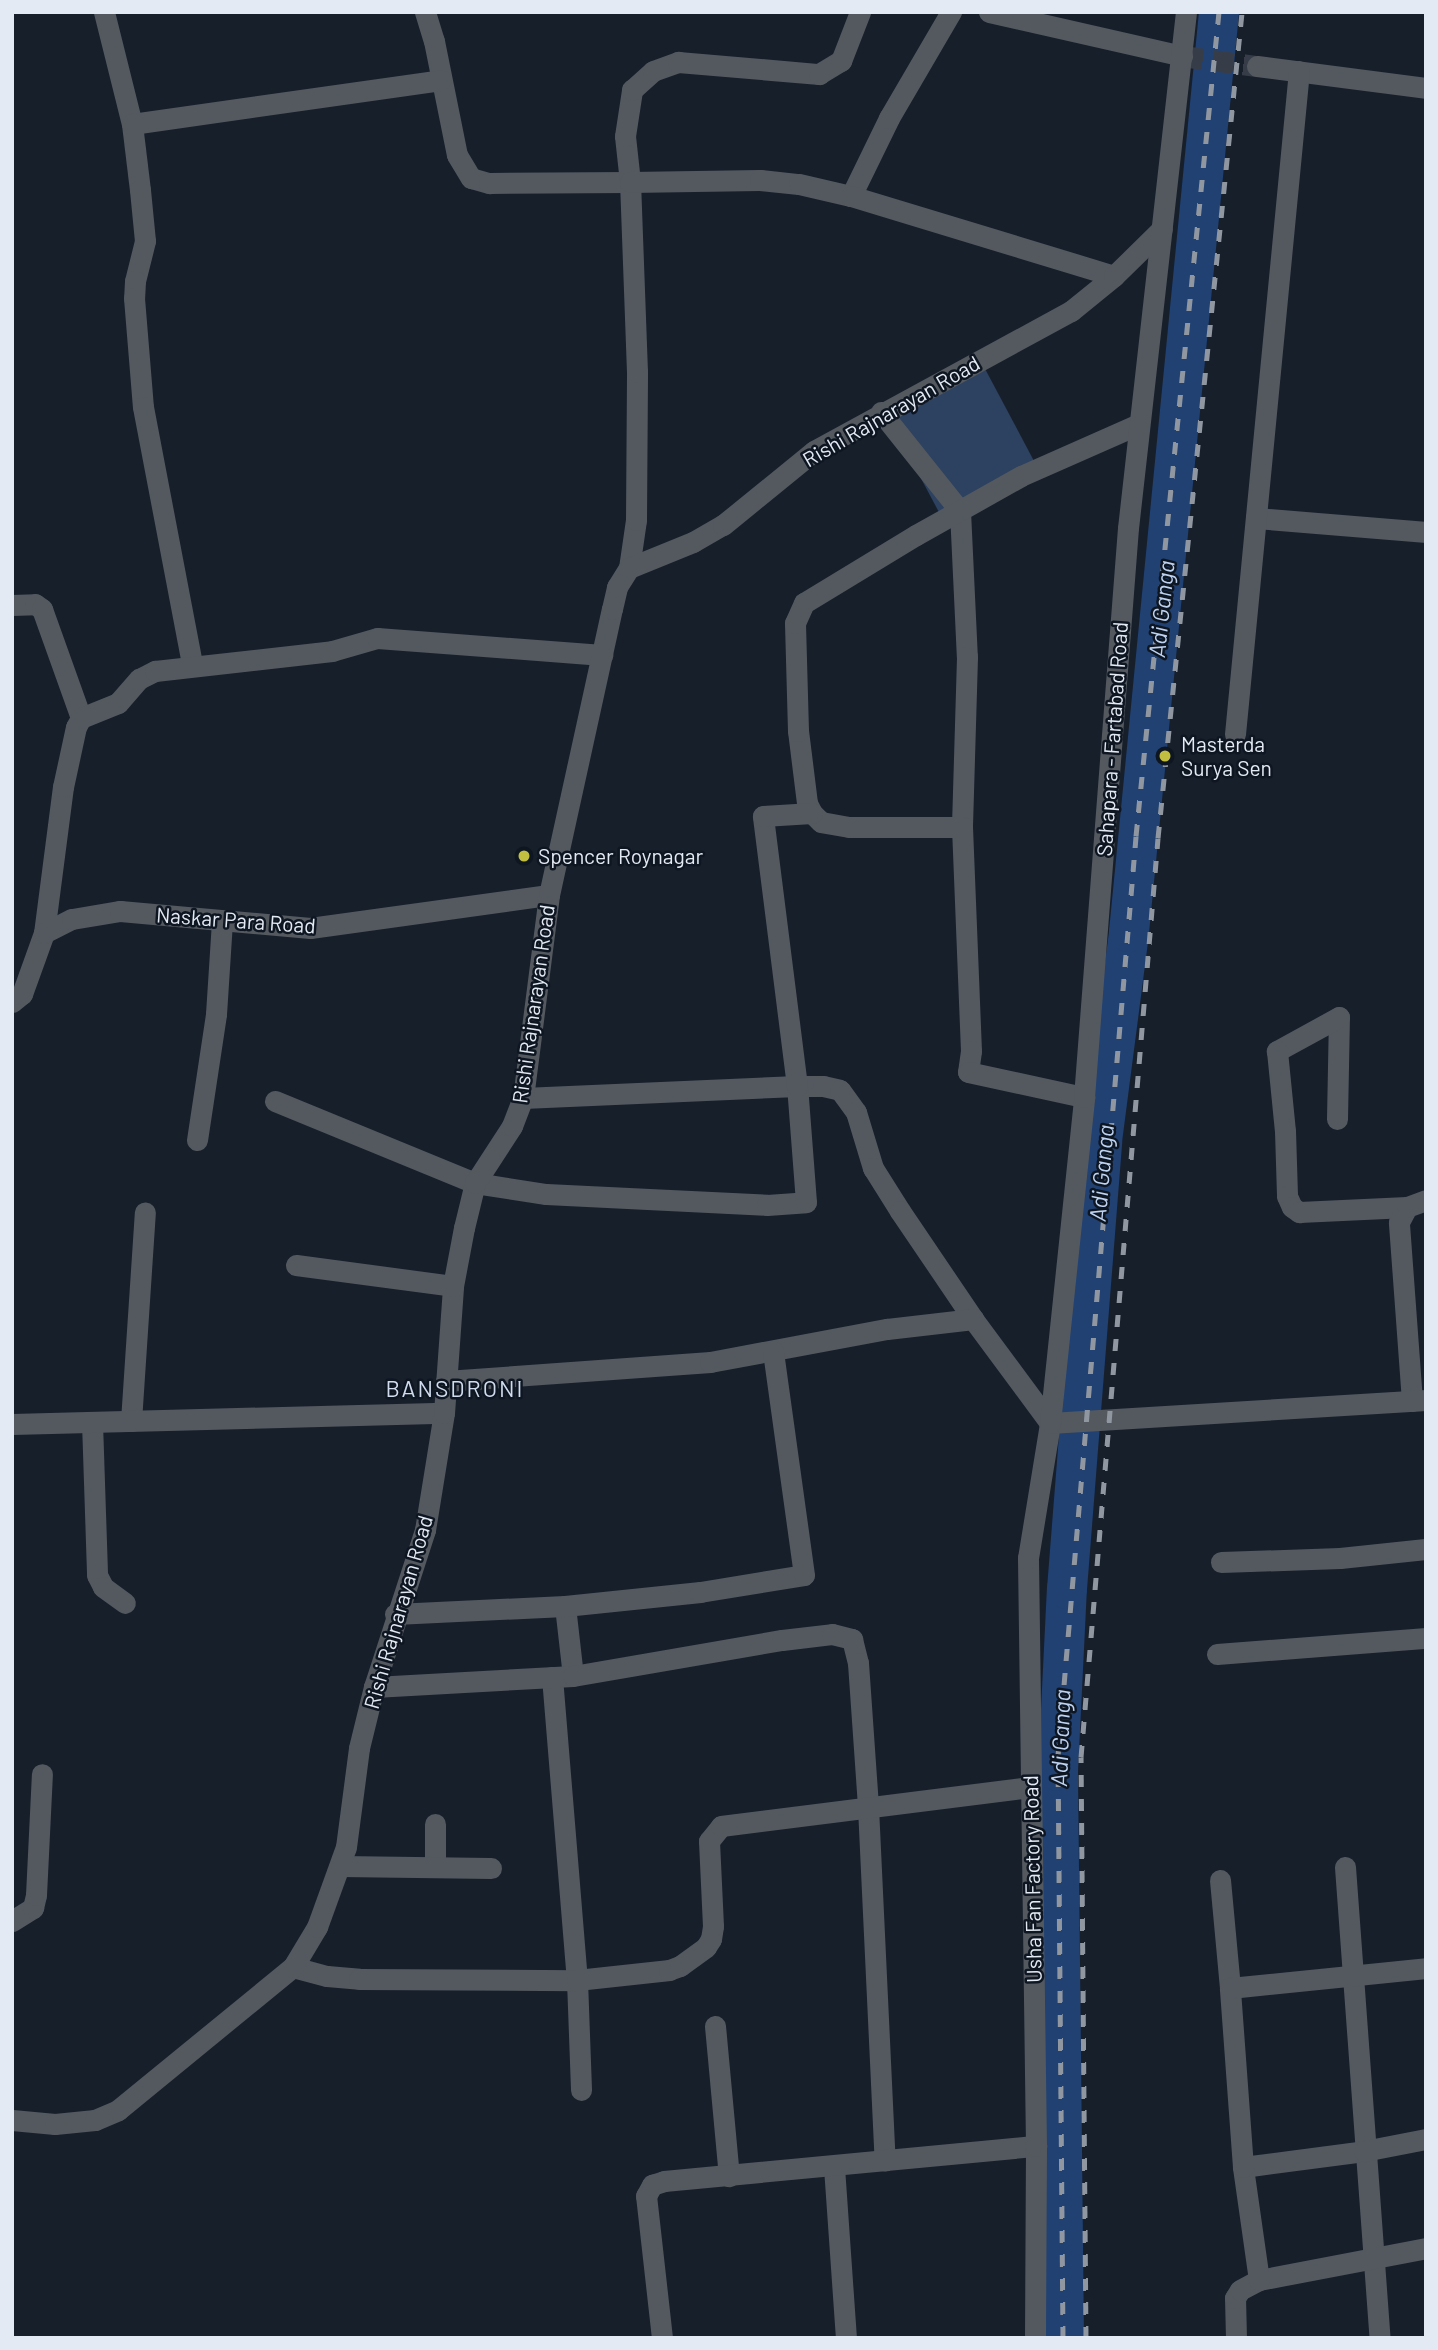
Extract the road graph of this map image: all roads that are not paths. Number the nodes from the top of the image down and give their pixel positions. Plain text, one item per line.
1 (104, 12) edge
2 (425, 12) edge
3 (860, 12) edge
4 (951, 12) edge
5 (989, 12) edge
6 (1186, 12) edge
7 (1182, 56) junction
8 (1258, 66) tunnel mouth
9 (1299, 71) junction
10 (441, 80) junction
11 (1426, 88) edge
12 (132, 124) junction
13 (630, 182) junction
14 (851, 196) junction
15 (1162, 229) junction
16 (1114, 276) junction
17 (881, 412) junction
18 (1139, 424) junction
19 (960, 511) junction
20 (1256, 518) junction
21 (1426, 532) edge
22 (629, 568) junction
23 (12, 606) edge
24 (602, 655) junction
25 (192, 665) junction
26 (81, 718) junction
27 (1235, 734) dead end
28 (812, 813) junction
29 (962, 827) junction
30 (549, 895) junction
31 (222, 921) junction
32 (44, 933) junction
33 (12, 1002) edge
34 (797, 1086) junction
35 (1084, 1097) junction
36 (523, 1098) junction
37 (275, 1101) dead end
38 (1337, 1119) dead end
39 (197, 1140) dead end
40 (475, 1183) junction
41 (1417, 1204) edge
42 (145, 1212) dead end
43 (296, 1265) dead end
44 (453, 1286) junction
45 (973, 1319) junction
46 (773, 1351) junction
47 (446, 1381) junction
48 (1419, 1400) edge
49 (444, 1413) junction
50 (131, 1421) junction
51 (92, 1422) junction
52 (1050, 1423) junction
53 (12, 1424) edge
54 (1426, 1549) edge
55 (1221, 1562) dead end
56 (125, 1603) dead end
57 (565, 1606) junction
58 (395, 1614) junction
59 (1426, 1638) edge
60 (1217, 1654) dead end
61 (562, 1676) junction
62 (374, 1687) junction
63 (41, 1773) dead end
64 (1031, 1787) junction
65 (868, 1807) junction
66 (435, 1824) dead end
67 (340, 1866) junction
68 (435, 1866) junction
69 (1345, 1867) dead end
70 (491, 1868) dead end
71 (1220, 1880) dead end
72 (12, 1921) edge
73 (293, 1967) junction
74 (1426, 1968) edge
75 (1353, 1975) junction
76 (577, 1980) junction
77 (1230, 1988) junction
78 (715, 2026) dead end
79 (581, 2090) dead end
80 (12, 2120) edge
81 (1426, 2139) edge
82 (1036, 2146) junction
83 (1364, 2151) junction
84 (885, 2161) junction
85 (1243, 2166) junction
86 (834, 2167) junction
87 (729, 2176) junction
88 (1426, 2248) edge
89 (1376, 2257) junction
90 (1259, 2280) junction
91 (662, 2338) edge
92 (846, 2338) edge
93 (1035, 2338) edge
94 (1236, 2338) edge
95 (1380, 2338) edge

1 - 12 street
2 - 10 street
3 - 13 street
4 - 14 street
5 - 7 street
6 - 7 street, Sahapara - Fartabad Road
7 - 15 street, Sahapara - Fartabad Road
8 - 9 street
9 - 11 street
9 - 20 street
10 - 12 street
10 - 13 street
12 - 25 street
13 - 14 street
13 - 22 street
14 - 16 street
15 - 16 street, Rishi Rajnarayan Road
15 - 18 street, Sahapara - Fartabad Road
16 - 17 street, Rishi Rajnarayan Road
17 - 19 street
17 - 22 street, Rishi Rajnarayan Road
18 - 19 street
18 - 35 street, Sahapara - Fartabad Road
19 - 28 street
19 - 29 street
20 - 21 street
20 - 27 street
22 - 24 street, Rishi Rajnarayan Road
23 - 26 street
24 - 25 street
24 - 30 street, Rishi Rajnarayan Road
25 - 26 street
26 - 32 street
28 - 29 street
28 - 34 street
29 - 35 street
30 - 31 street, Naskar Para Road
30 - 36 street, Rishi Rajnarayan Road
31 - 32 street, Naskar Para Road
31 - 39 street
32 - 33 street
34 - 36 street
34 - 40 street
34 - 45 street
35 - 52 street, Sahapara - Fartabad Road
36 - 40 street, Rishi Rajnarayan Road
37 - 40 street
38 - 41 street
40 - 44 street, Rishi Rajnarayan Road
41 - 48 street
42 - 50 street
43 - 44 street
44 - 47 street, Rishi Rajnarayan Road
45 - 46 street
45 - 52 street
46 - 47 street
46 - 57 street
47 - 49 street, Rishi Rajnarayan Road
48 - 52 street
49 - 50 street
49 - 58 street, Rishi Rajnarayan Road
50 - 51 street
51 - 53 street
51 - 56 street
52 - 64 street, Usha Fan Factory Road
54 - 55 street
57 - 58 street
57 - 61 street
58 - 62 street, Rishi Rajnarayan Road
59 - 60 street
61 - 62 street
61 - 65 street
61 - 76 street
62 - 67 street, Rishi Rajnarayan Road
63 - 72 street
64 - 65 street
64 - 82 street, Usha Fan Factory Road
65 - 76 street
65 - 84 street
66 - 68 street
67 - 68 street
67 - 73 street, Rishi Rajnarayan Road
68 - 70 street
69 - 75 street
71 - 77 street
73 - 76 street
73 - 80 street, Rishi Rajnarayan Road
74 - 75 street
75 - 77 street
75 - 83 street
76 - 79 street
77 - 85 street
78 - 87 street
81 - 83 street
82 - 84 street
82 - 93 street, Usha Fan Factory Road
83 - 85 street
83 - 89 street
84 - 86 street
85 - 90 street
86 - 87 street
86 - 92 street
87 - 91 street
88 - 89 street
89 - 90 street
89 - 95 street
90 - 94 street

